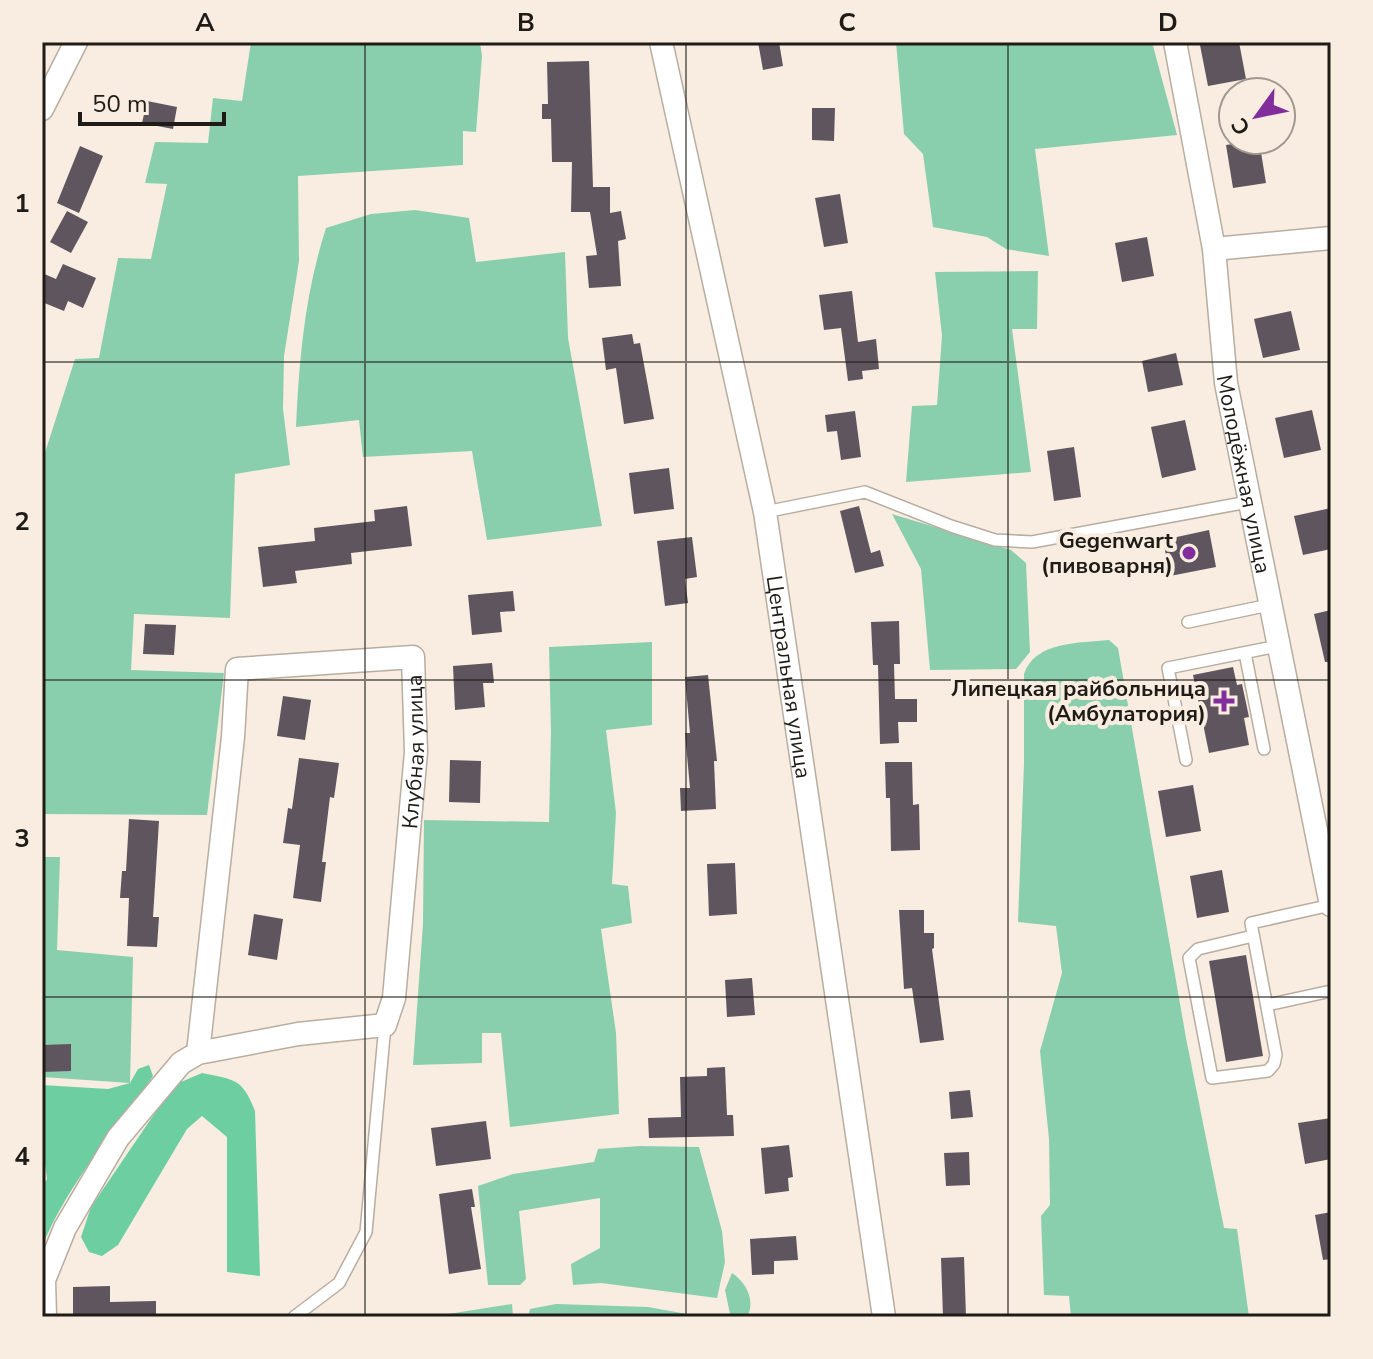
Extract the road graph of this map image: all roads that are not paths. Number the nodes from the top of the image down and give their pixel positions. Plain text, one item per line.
1 (76, 42) edge
2 (661, 42) edge
3 (1175, 42) edge
4 (42, 109) edge
5 (1331, 238) edge
6 (1214, 249) junction
7 (1248, 502) junction
8 (765, 512) junction
9 (1269, 605) junction
10 (1188, 622) dead end
11 (1278, 646) junction
12 (1245, 653) junction
13 (1264, 749) dead end
14 (1186, 760) dead end
15 (1331, 905) edge
16 (1253, 936) junction
17 (1331, 991) edge
18 (1267, 1005) junction
19 (385, 1025) junction
20 (198, 1053) junction
21 (45, 1317) edge
22 (294, 1317) edge
23 (884, 1317) edge

1 - 4 street
2 - 8 street, Центральная улица
3 - 6 street, Молодёжная улица
5 - 6 street
6 - 7 street, Молодёжная улица
7 - 8 lane
7 - 9 street, Молодёжная улица
8 - 23 street, Центральная улица
9 - 10 lane
9 - 11 street, Молодёжная улица
11 - 12 lane
11 - 15 street, Молодёжная улица
12 - 13 lane
12 - 14 lane
15 - 16 lane
16 - 18 lane
16 - 18 lane
17 - 18 lane
19 - 20 street
19 - 20 street, Клубная улица
19 - 22 lane
20 - 21 street

